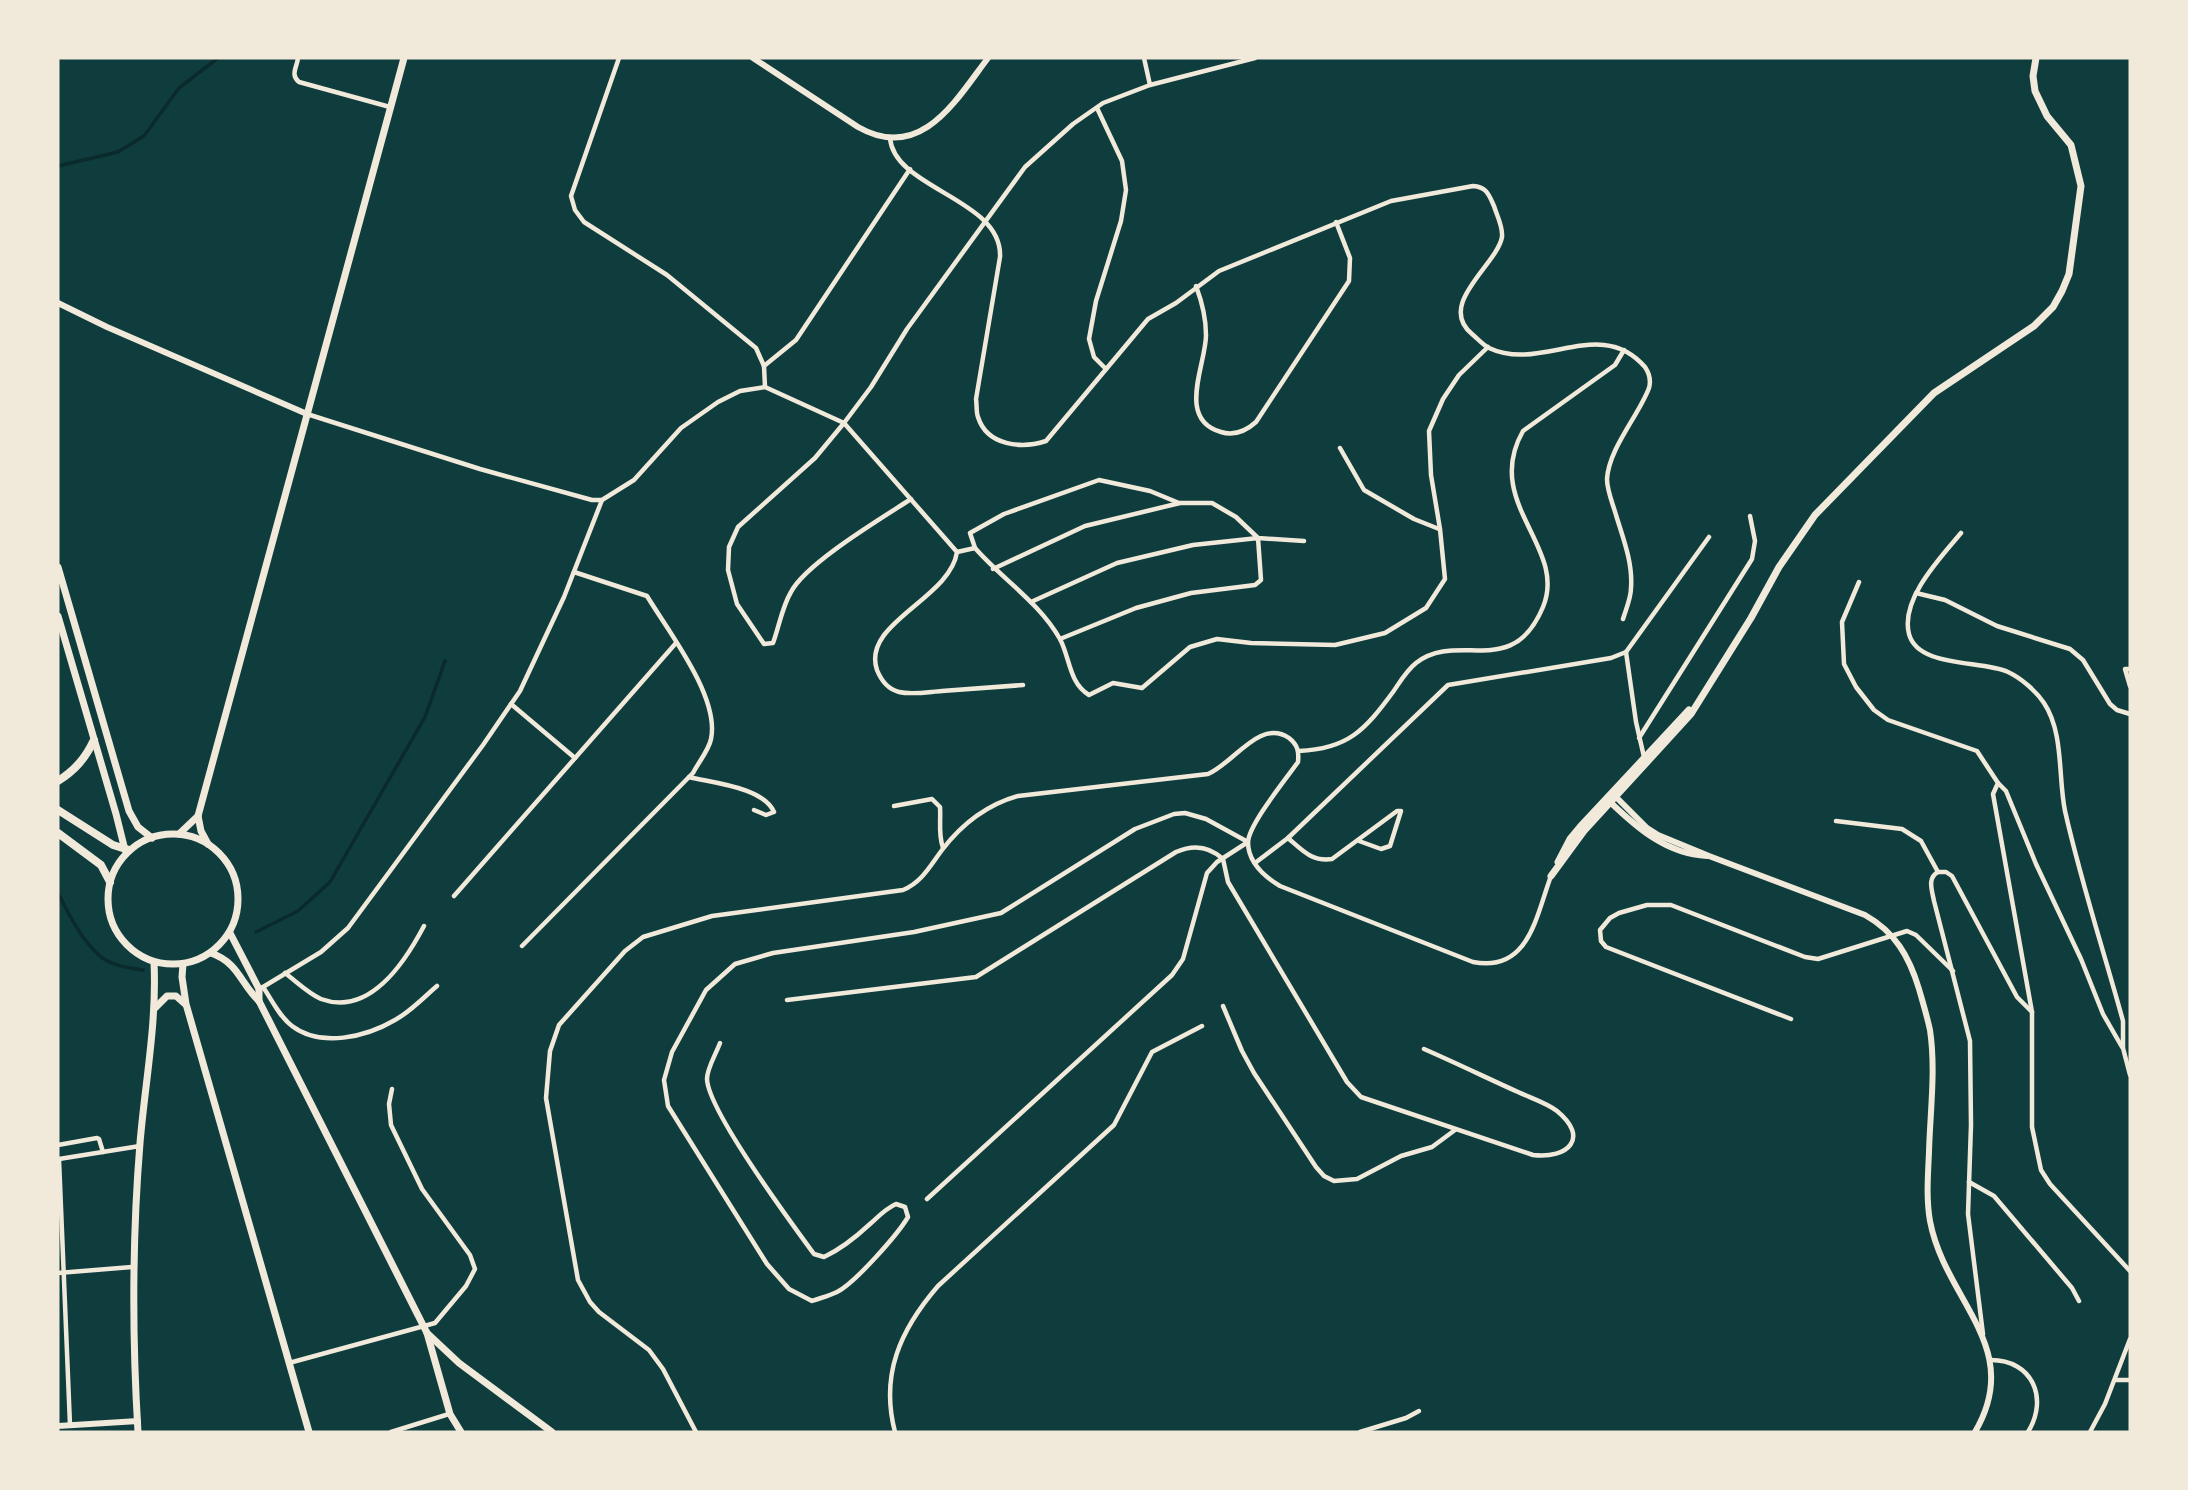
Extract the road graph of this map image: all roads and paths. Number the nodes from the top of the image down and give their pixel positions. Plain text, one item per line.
1 (298, 58) edge
2 (404, 58) edge
3 (619, 58) edge
4 (753, 58) edge
5 (988, 58) edge
6 (1144, 58) edge
7 (1255, 58) edge
8 (2036, 58) edge
9 (1150, 85) junction
10 (391, 108) junction
11 (1097, 108) junction
12 (890, 138) junction
13 (910, 169) junction
14 (985, 220) junction
15 (1336, 222) junction
16 (1196, 286) junction
17 (58, 303) edge
18 (1488, 347) junction
19 (1624, 350) junction
20 (764, 366) junction
21 (1106, 369) junction
22 (765, 387) junction
23 (307, 414) junction
24 (844, 423) junction
25 (1340, 448) dead end
26 (911, 499) junction
27 (602, 500) junction
28 (1180, 503) junction
29 (1750, 516) dead end
30 (1440, 529) junction
31 (1961, 534) dead end
32 (1709, 537) dead end
33 (1258, 538) junction
34 (1304, 541) dead end
35 (975, 548) junction
36 (957, 552) junction
37 (58, 567) edge
38 (993, 569) junction
39 (574, 572) junction
40 (1859, 582) dead end
41 (1916, 593) junction
42 (1031, 602) junction
43 (58, 616) edge
44 (1623, 619) dead end
45 (1060, 639) junction
46 (676, 643) junction
47 (1626, 652) junction
48 (2130, 669) edge
49 (1023, 685) dead end
50 (2130, 686) edge
51 (1698, 703) junction
52 (511, 704) junction
53 (2130, 714) edge
54 (1639, 738) junction
55 (94, 740) junction
56 (1299, 751) junction
57 (1644, 757) junction
58 (575, 758) junction
59 (688, 777) junction
60 (58, 781) edge
61 (1998, 783) junction
62 (1611, 798) junction
63 (894, 806) dead end
64 (58, 810) edge
65 (754, 810) dead end
66 (198, 816) junction
67 (1836, 821) dead end
68 (58, 833) edge
69 (179, 834) junction
70 (152, 838) junction
71 (1288, 838) junction
72 (1359, 841) junction
73 (1248, 842) junction
74 (208, 844) junction
75 (943, 848) junction
76 (126, 852) junction
77 (1223, 859) junction
78 (1255, 863) junction
79 (1938, 872) junction
80 (1551, 876) joint
81 (110, 882) junction
82 (454, 896) dead end
83 (424, 926) dead end
84 (230, 933) junction
85 (1892, 935) junction
86 (522, 946) dead end
87 (211, 953) junction
88 (154, 962) junction
89 (183, 964) junction
90 (1952, 971) junction
91 (285, 973) junction
92 (437, 986) dead end
93 (261, 988) junction
94 (251, 994) junction
95 (787, 1000) dead end
96 (260, 1001) junction
97 (186, 1004) junction
98 (1223, 1006) dead end
99 (155, 1008) junction
100 (2032, 1012) junction
101 (1791, 1019) dead end
102 (1202, 1026) dead end
103 (720, 1044) dead end
104 (2123, 1048) junction
105 (1424, 1049) dead end
106 (2130, 1075) edge
107 (393, 1089) dead end
108 (1455, 1130) junction
109 (58, 1145) edge
110 (140, 1146) junction
111 (103, 1152) junction
112 (58, 1159) edge
113 (1969, 1182) junction
114 (927, 1199) dead end
115 (132, 1267) junction
116 (2130, 1270) edge
117 (60, 1273) edge
118 (2079, 1301) dead end
119 (424, 1329) junction
120 (1984, 1337) junction
121 (2130, 1339) edge
122 (66, 1347) junction
123 (58, 1348) edge
124 (1991, 1360) junction
125 (288, 1363) junction
126 (2115, 1380) junction
127 (2130, 1380) edge
128 (1419, 1410) dead end
129 (450, 1414) junction
130 (138, 1421) junction
131 (70, 1424) junction
132 (58, 1426) edge
133 (138, 1432) edge
134 (309, 1432) edge
135 (391, 1432) edge
136 (461, 1432) edge
137 (552, 1432) edge
138 (696, 1432) edge
139 (895, 1432) edge
140 (1360, 1432) edge
141 (1975, 1432) edge
142 (2028, 1432) edge
143 (2090, 1432) edge

1 - 10 street
2 - 10 main road
3 - 20 street
4 - 12 street
5 - 12 street
6 - 9 street
7 - 9 street
8 - 51 main road
9 - 11 street
10 - 23 main road
11 - 14 street
11 - 21 street
12 - 13 street
13 - 14 street
13 - 20 street
14 - 21 street
14 - 24 street
15 - 16 street
15 - 16 street
15 - 18 street
16 - 21 street
17 - 23 street
18 - 19 street
18 - 30 street
19 - 44 street
19 - 56 street
20 - 22 street
22 - 24 street
22 - 27 street
23 - 27 street
23 - 66 main road
24 - 26 street
24 - 26 street
25 - 30 street
26 - 36 street
27 - 39 street
28 - 33 street
28 - 35 street
28 - 38 street
29 - 54 street
30 - 45 street
31 - 41 street
32 - 47 street
33 - 34 street
33 - 42 street
33 - 45 street
35 - 36 street
35 - 38 street
36 - 49 street
37 - 70 main road
38 - 42 street
39 - 46 street
39 - 52 street
40 - 61 street
41 - 53 street
41 - 104 street
42 - 45 street
43 - 55 main road
46 - 58 street
46 - 59 street
47 - 54 street
47 - 71 street
48 - 50 street
51 - 57 main road
51 - 62 main road
52 - 58 street
52 - 91 street
54 - 57 street
55 - 60 highway
55 - 76 main road
56 - 73 street
56 - 75 street
57 - 62 main road
58 - 82 street
59 - 65 street
59 - 86 street
61 - 100 street
61 - 104 street
62 - 80 main road
62 - 85 street
63 - 75 street
64 - 76 highway
66 - 69 main road
66 - 74 main road
67 - 79 street
68 - 81 highway
69 - 70 main road
69 - 74 main road
70 - 76 main road
71 - 72 street
71 - 78 street
72 - 72 street
73 - 77 street
73 - 78 street
73 - 103 street
74 - 84 main road
75 - 138 street
76 - 81 main road
77 - 95 street
77 - 108 street
77 - 114 street
78 - 80 street
79 - 90 street
79 - 100 street
81 - 88 main road
83 - 91 street
84 - 87 main road
84 - 93 main road
85 - 90 street
85 - 101 street
85 - 120 street
87 - 89 main road
87 - 94 main road
88 - 89 main road
88 - 99 main road
89 - 97 main road
90 - 113 street
91 - 93 street
92 - 93 street
93 - 94 street
93 - 96 main road
94 - 96 main road
96 - 119 main road
97 - 99 main road
97 - 125 main road
98 - 108 street
99 - 110 main road
100 - 116 street
102 - 139 street
104 - 106 street
105 - 108 street
107 - 119 street
109 - 111 street
110 - 111 street
110 - 115 main road
111 - 112 street
112 - 117 street
113 - 118 street
113 - 120 street
115 - 117 street
115 - 130 main road
117 - 122 street
119 - 125 street
119 - 129 main road
119 - 137 main road
120 - 124 street
121 - 126 street
122 - 123 street
122 - 131 street
124 - 141 street
124 - 142 street
125 - 134 main road
126 - 127 street
126 - 143 street
128 - 140 street
129 - 135 street
129 - 136 main road
130 - 131 street
130 - 133 main road
131 - 132 street

